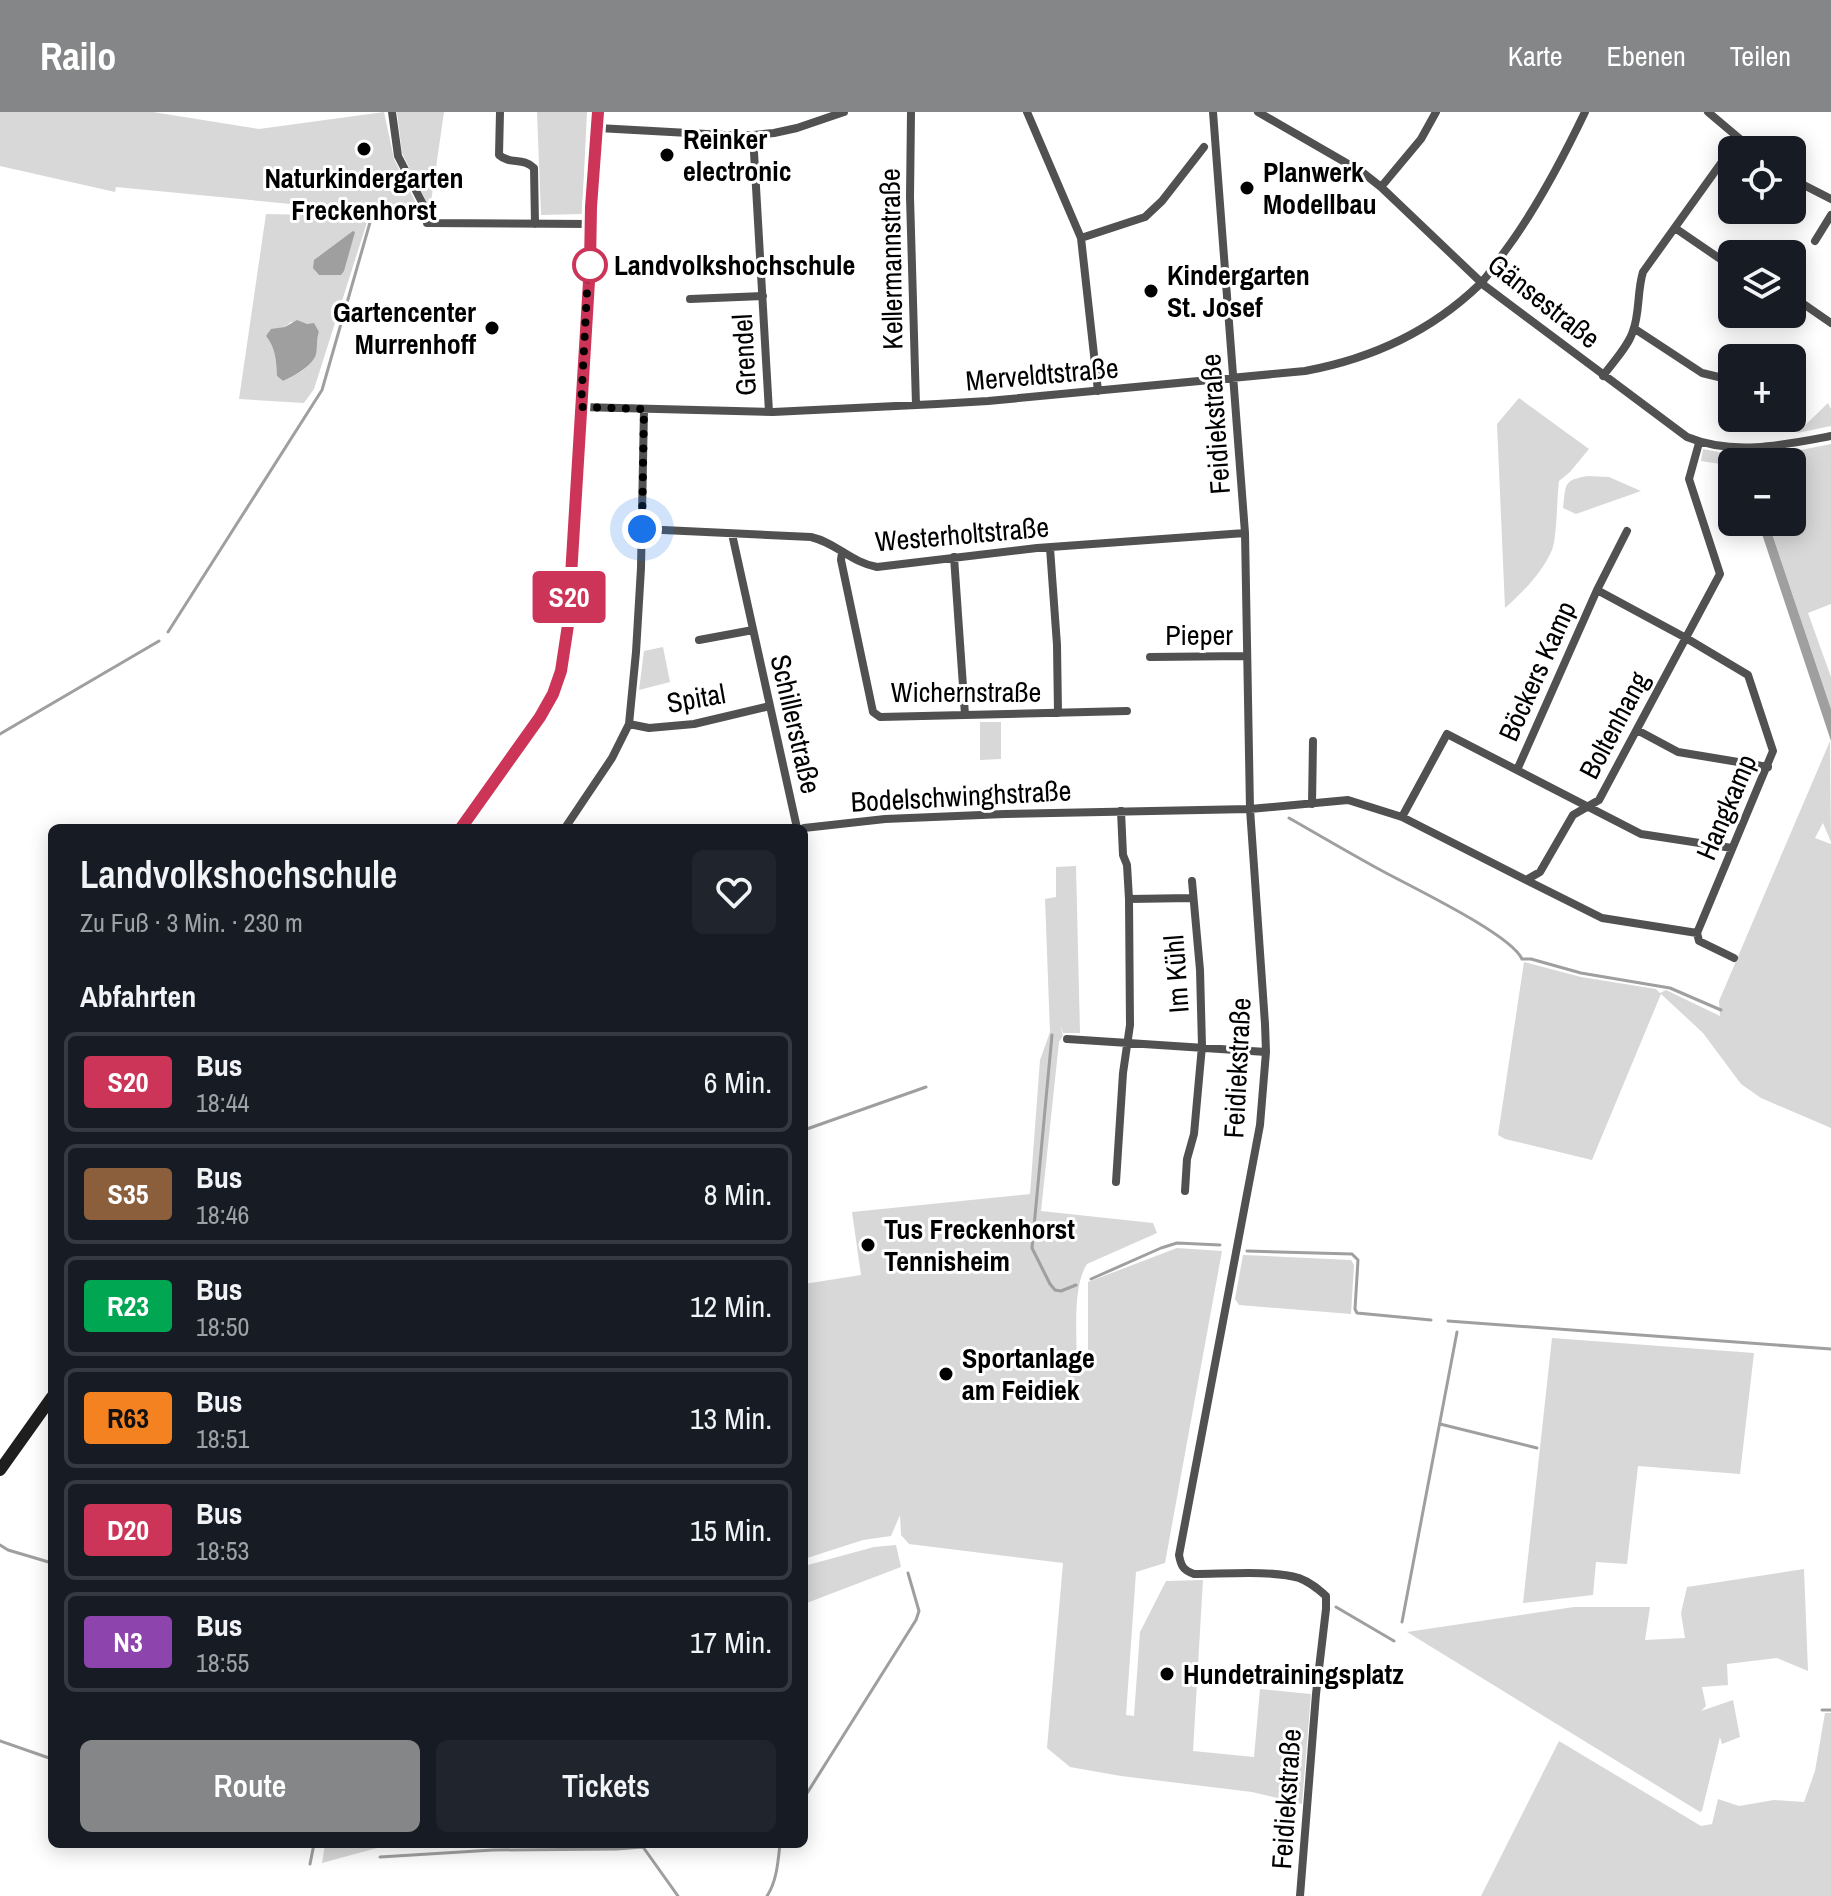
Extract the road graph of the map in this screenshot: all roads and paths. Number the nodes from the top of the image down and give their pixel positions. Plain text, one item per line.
1 (392, 112) edge
2 (500, 112) edge
3 (598, 112) edge
4 (844, 112) edge
5 (911, 112) edge
6 (1027, 112) edge
7 (1213, 112) edge
8 (1258, 112) edge
9 (1436, 112) edge
10 (1585, 112) edge
11 (1708, 112) edge
12 (598, 128) junction
13 (753, 135) junction
14 (1737, 136) edge
15 (1204, 147) dead end
16 (1718, 168) edge
17 (1806, 186) edge
18 (1381, 187) junction
19 (1831, 199) edge
20 (1831, 215) edge
21 (535, 224) junction
22 (591, 224) junction
23 (1675, 228) junction
24 (1081, 238) junction
25 (1815, 241) dead end
26 (1718, 257) edge
27 (1482, 283) junction
28 (763, 296) junction
29 (690, 299) dead end
30 (1806, 306) edge
31 (1831, 323) edge
32 (1635, 329) junction
33 (1603, 376) junction
34 (1234, 377) junction
35 (1718, 377) edge
36 (1098, 391) junction
37 (916, 405) junction
38 (581, 407) junction
39 (644, 409) junction
40 (769, 412) junction
41 (1831, 436) edge
42 (1699, 443) junction
43 (642, 529) junction
44 (1627, 531) dead end
45 (1245, 533) junction
46 (732, 534) junction
47 (1050, 548) junction
48 (842, 552) junction
49 (954, 557) junction
50 (1597, 590) junction
51 (753, 630) junction
52 (1686, 638) junction
53 (699, 640) dead end
54 (1247, 656) junction
55 (1150, 657) dead end
56 (770, 706) junction
57 (1127, 711) dead end
58 (1058, 713) junction
59 (965, 715) junction
60 (629, 724) junction
61 (1637, 730) junction
62 (1313, 741) dead end
63 (1768, 767) junction
64 (1517, 770) junction
65 (1312, 804) junction
66 (1586, 806) junction
67 (1250, 809) junction
68 (1121, 811) junction
69 (1402, 817) junction
70 (464, 824) edge
71 (568, 824) edge
72 (796, 824) edge
73 (808, 828) edge
74 (1732, 848) junction
75 (1526, 880) junction
76 (1192, 881) dead end
77 (1192, 898) junction
78 (1129, 899) junction
79 (1697, 933) junction
80 (1734, 958) dead end
81 (1067, 1039) dead end
82 (1127, 1042) junction
83 (1202, 1046) junction
84 (1266, 1052) junction
85 (1116, 1182) dead end
86 (1185, 1191) dead end
87 (48, 1403) edge
88 (0, 1470) edge
89 (1300, 1896) edge

1 - 21 street
2 - 21 street
3 - 12 main road
4 - 13 street
5 - 37 street, Kellermannstraße
6 - 24 street
7 - 34 street, Feidiekstraße
8 - 18 street, Gänsestraße
9 - 18 street
10 - 27 street, Merveldtstraße
11 - 14 street
12 - 13 street
12 - 22 main road
13 - 28 street, Grendel
15 - 24 street
16 - 23 street
17 - 19 street
18 - 27 street, Gänsestraße
20 - 25 street
21 - 22 street
22 - 38 main road
23 - 26 street
23 - 32 street
24 - 36 street
27 - 33 street, Gänsestraße
27 - 34 street, Merveldtstraße
28 - 29 street, Grendel
28 - 40 street, Grendel
30 - 31 street
32 - 33 street
32 - 35 street
33 - 42 street, Gänsestraße
34 - 36 street, Merveldtstraße
34 - 45 street, Feidiekstraße
36 - 37 street, Merveldtstraße
37 - 40 street, Merveldtstraße
38 - 39 street, Merveldtstraße
38 - 70 main road
39 - 40 street, Merveldtstraße
39 - 43 street
41 - 42 street, Gänsestraße
42 - 52 street, Boltenhang
43 - 46 street, Westerholtstraße
43 - 60 street
44 - 50 street, Böckers Kamp
45 - 47 street, Westerholtstraße
45 - 54 street, Feidiekstraße
46 - 48 street, Westerholtstraße
46 - 51 street, Schillerstraße
47 - 49 street, Westerholtstraße
47 - 58 street
48 - 49 street, Westerholtstraße
48 - 59 street, Wichernstraße
49 - 59 street
50 - 52 street, Böckers Kamp
50 - 64 street, Böckers Kamp
51 - 53 street, Schillerstraße
51 - 56 street, Schillerstraße
52 - 61 street, Boltenhang
52 - 63 street, Hangkamp
54 - 55 street, Pieper
54 - 67 street, Feidiekstraße
56 - 60 street, Spital
56 - 72 street, Schillerstraße
57 - 58 street, Wichernstraße
58 - 59 street, Wichernstraße
60 - 71 street
61 - 63 street
61 - 66 street, Boltenhang
62 - 65 street
63 - 74 street, Hangkamp
64 - 66 street
64 - 69 street
65 - 67 street
65 - 69 street
66 - 74 street
66 - 75 street, Boltenhang
67 - 68 street, Bodelschwinghstraße
67 - 84 street, Feidiekstraße
68 - 73 street, Bodelschwinghstraße
68 - 78 street, Im Kühl
69 - 75 street
74 - 79 street, Hangkamp
75 - 79 street
76 - 77 street, Im Kühl
77 - 78 street, Im Kühl
77 - 83 street, Im Kühl
78 - 82 street, Im Kühl
79 - 80 street
81 - 82 street, Im Kühl
82 - 83 street, Im Kühl
82 - 85 street, Im Kühl
83 - 84 street, Im Kühl
83 - 86 street, Im Kühl
84 - 89 street, Feidiekstraße
87 - 88 main road

